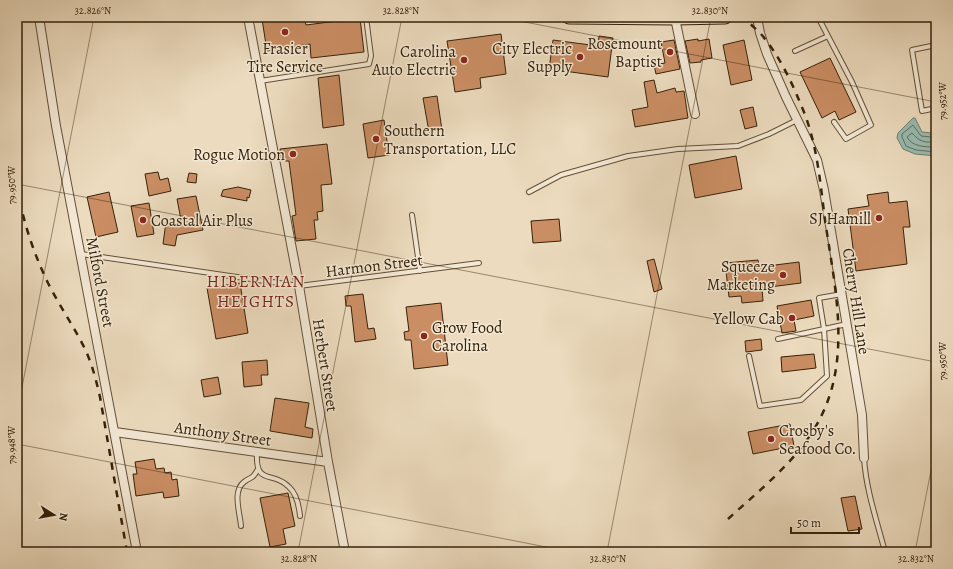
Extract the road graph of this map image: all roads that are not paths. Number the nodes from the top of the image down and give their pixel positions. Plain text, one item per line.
1 (39, 17) edge
2 (248, 17) edge
3 (366, 17) edge
4 (569, 17) edge
5 (724, 17) edge
6 (757, 17) edge
7 (818, 17) edge
8 (676, 18) junction
9 (828, 36) junction
10 (936, 45) edge
11 (795, 52) dead end
12 (260, 81) junction
13 (936, 108) edge
14 (695, 114) dead end
15 (798, 120) junction
16 (834, 122) dead end
17 (529, 192) dead end
18 (412, 215) dead end
19 (81, 254) junction
20 (479, 263) dead end
21 (420, 271) junction
22 (299, 286) junction
23 (842, 294) junction
24 (847, 324) junction
25 (824, 329) junction
26 (778, 340) dead end
27 (749, 356) dead end
28 (115, 432) junction
29 (258, 452) junction
30 (864, 458) joint
31 (328, 462) junction
32 (258, 469) junction
33 (300, 516) dead end
34 (241, 526) dead end
35 (137, 552) edge
36 (345, 552) edge
37 (884, 552) edge

1 - 19 street, Milford Street
2 - 12 street, Herbert Street
3 - 12 lane
4 - 8 main road
5 - 8 main road
6 - 15 street, Cherry Hill Lane
7 - 9 lane
8 - 14 street
9 - 11 lane
9 - 16 lane
10 - 13 lane
12 - 22 street, Herbert Street
15 - 17 lane
15 - 23 street, Cherry Hill Lane
18 - 21 lane
19 - 22 lane, Harmon Street
19 - 28 street, Milford Street
20 - 21 lane, Harmon Street
21 - 22 lane, Harmon Street
22 - 31 street, Herbert Street
23 - 24 street, Cherry Hill Lane
23 - 25 lane
24 - 25 lane
24 - 30 street, Cherry Hill Lane
25 - 26 lane
25 - 27 lane
28 - 29 street, Anthony Street
28 - 35 street, Milford Street
29 - 31 street, Anthony Street
29 - 32 lane
30 - 37 lane, Cherry Hill Lane
31 - 36 street, Herbert Street
32 - 33 lane
32 - 34 lane

